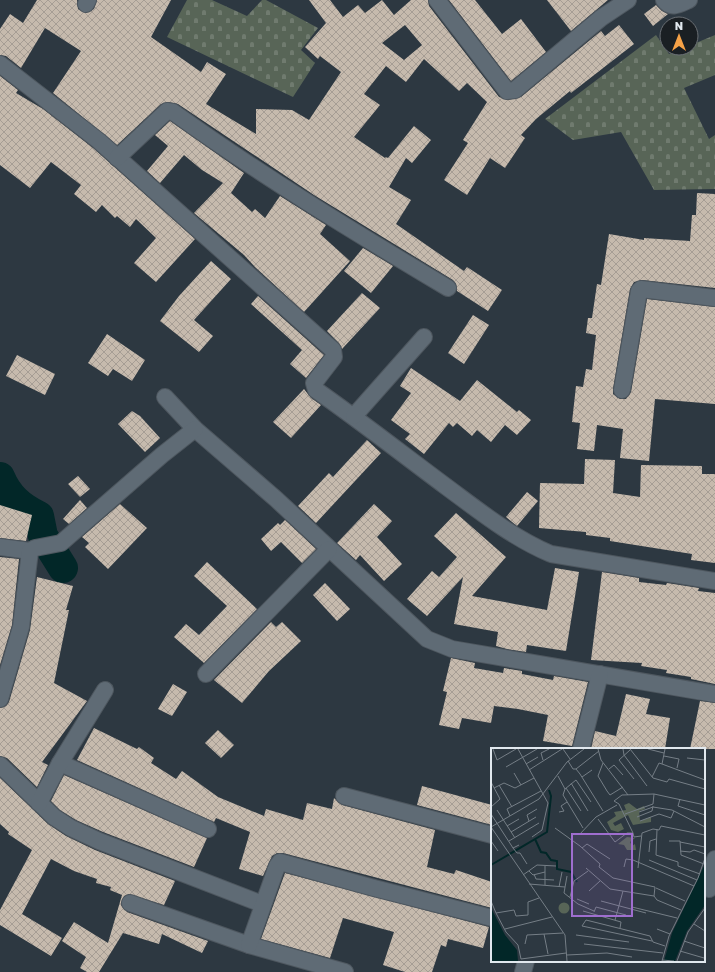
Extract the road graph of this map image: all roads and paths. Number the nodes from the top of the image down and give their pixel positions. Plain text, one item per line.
1 (436, 0) edge
2 (628, 0) edge
3 (664, 0) edge
4 (689, 0) edge
5 (0, 64) edge
6 (117, 158) junction
7 (448, 288) dead end
8 (715, 298) edge
9 (424, 337) dead end
10 (622, 390) dead end
11 (165, 397) dead end
12 (354, 416) junction
13 (195, 429) junction
14 (0, 547) edge
15 (329, 549) junction
16 (33, 550) junction
17 (715, 581) edge
18 (206, 674) dead end
19 (600, 674) junction
20 (105, 690) dead end
21 (715, 694) edge
22 (0, 699) edge
23 (581, 748) edge
24 (60, 763) junction
25 (0, 765) edge
26 (344, 796) dead end
27 (39, 803) junction
28 (208, 829) dead end
29 (491, 835) edge
30 (715, 859) edge
31 (709, 889) edge
32 (130, 903) dead end
33 (262, 904) junction
34 (491, 918) edge
35 (249, 945) junction
36 (526, 962) edge
37 (345, 972) edge
38 (523, 972) edge

1 - 2 street
3 - 4 street
5 - 6 street
6 - 7 street
6 - 12 street
8 - 10 street
9 - 12 street
11 - 13 street
12 - 17 street
13 - 15 street
13 - 16 street
14 - 16 street
15 - 18 street
15 - 19 street
16 - 22 street
19 - 21 street
19 - 23 street
20 - 24 street
24 - 27 street
24 - 28 street
25 - 27 street
26 - 29 street
27 - 33 street
30 - 31 street
32 - 35 street
33 - 34 street
33 - 35 street
35 - 37 street
36 - 38 street

